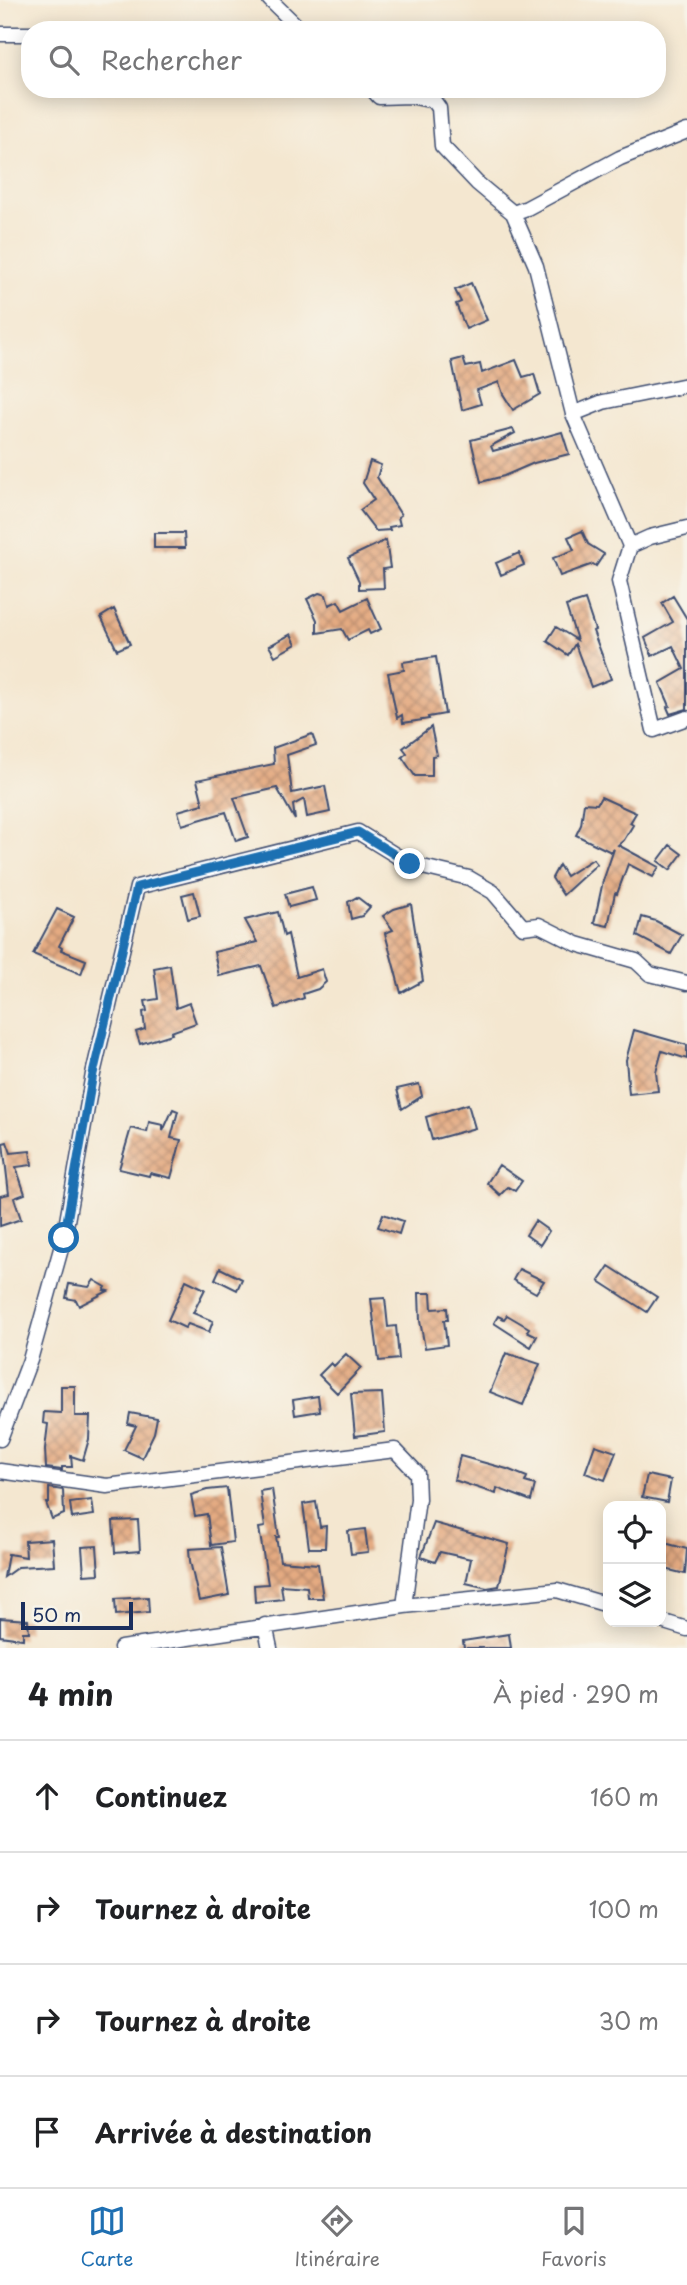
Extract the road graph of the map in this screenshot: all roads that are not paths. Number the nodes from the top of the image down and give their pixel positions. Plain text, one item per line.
1 (270, 0) edge
2 (292, 21) edge
3 (0, 34) edge
4 (21, 34) edge
5 (420, 98) edge
6 (687, 131) edge
7 (513, 213) junction
8 (687, 385) edge
9 (573, 414) junction
10 (687, 528) edge
11 (630, 546) junction
12 (687, 718) edge
13 (687, 983) edge
14 (0, 1439) edge
15 (0, 1471) edge
16 (603, 1604) edge
17 (404, 1606) junction
18 (666, 1623) edge
19 (265, 1625) junction
20 (687, 1629) edge
21 (121, 1648) edge
22 (270, 1648) edge

1 - 2 street
3 - 4 street
5 - 7 street
6 - 7 street
7 - 9 street
8 - 9 street
9 - 11 street
10 - 11 street
11 - 12 street
13 - 14 street
15 - 17 street
16 - 17 street
17 - 19 street
18 - 20 street
19 - 21 street
19 - 22 street

